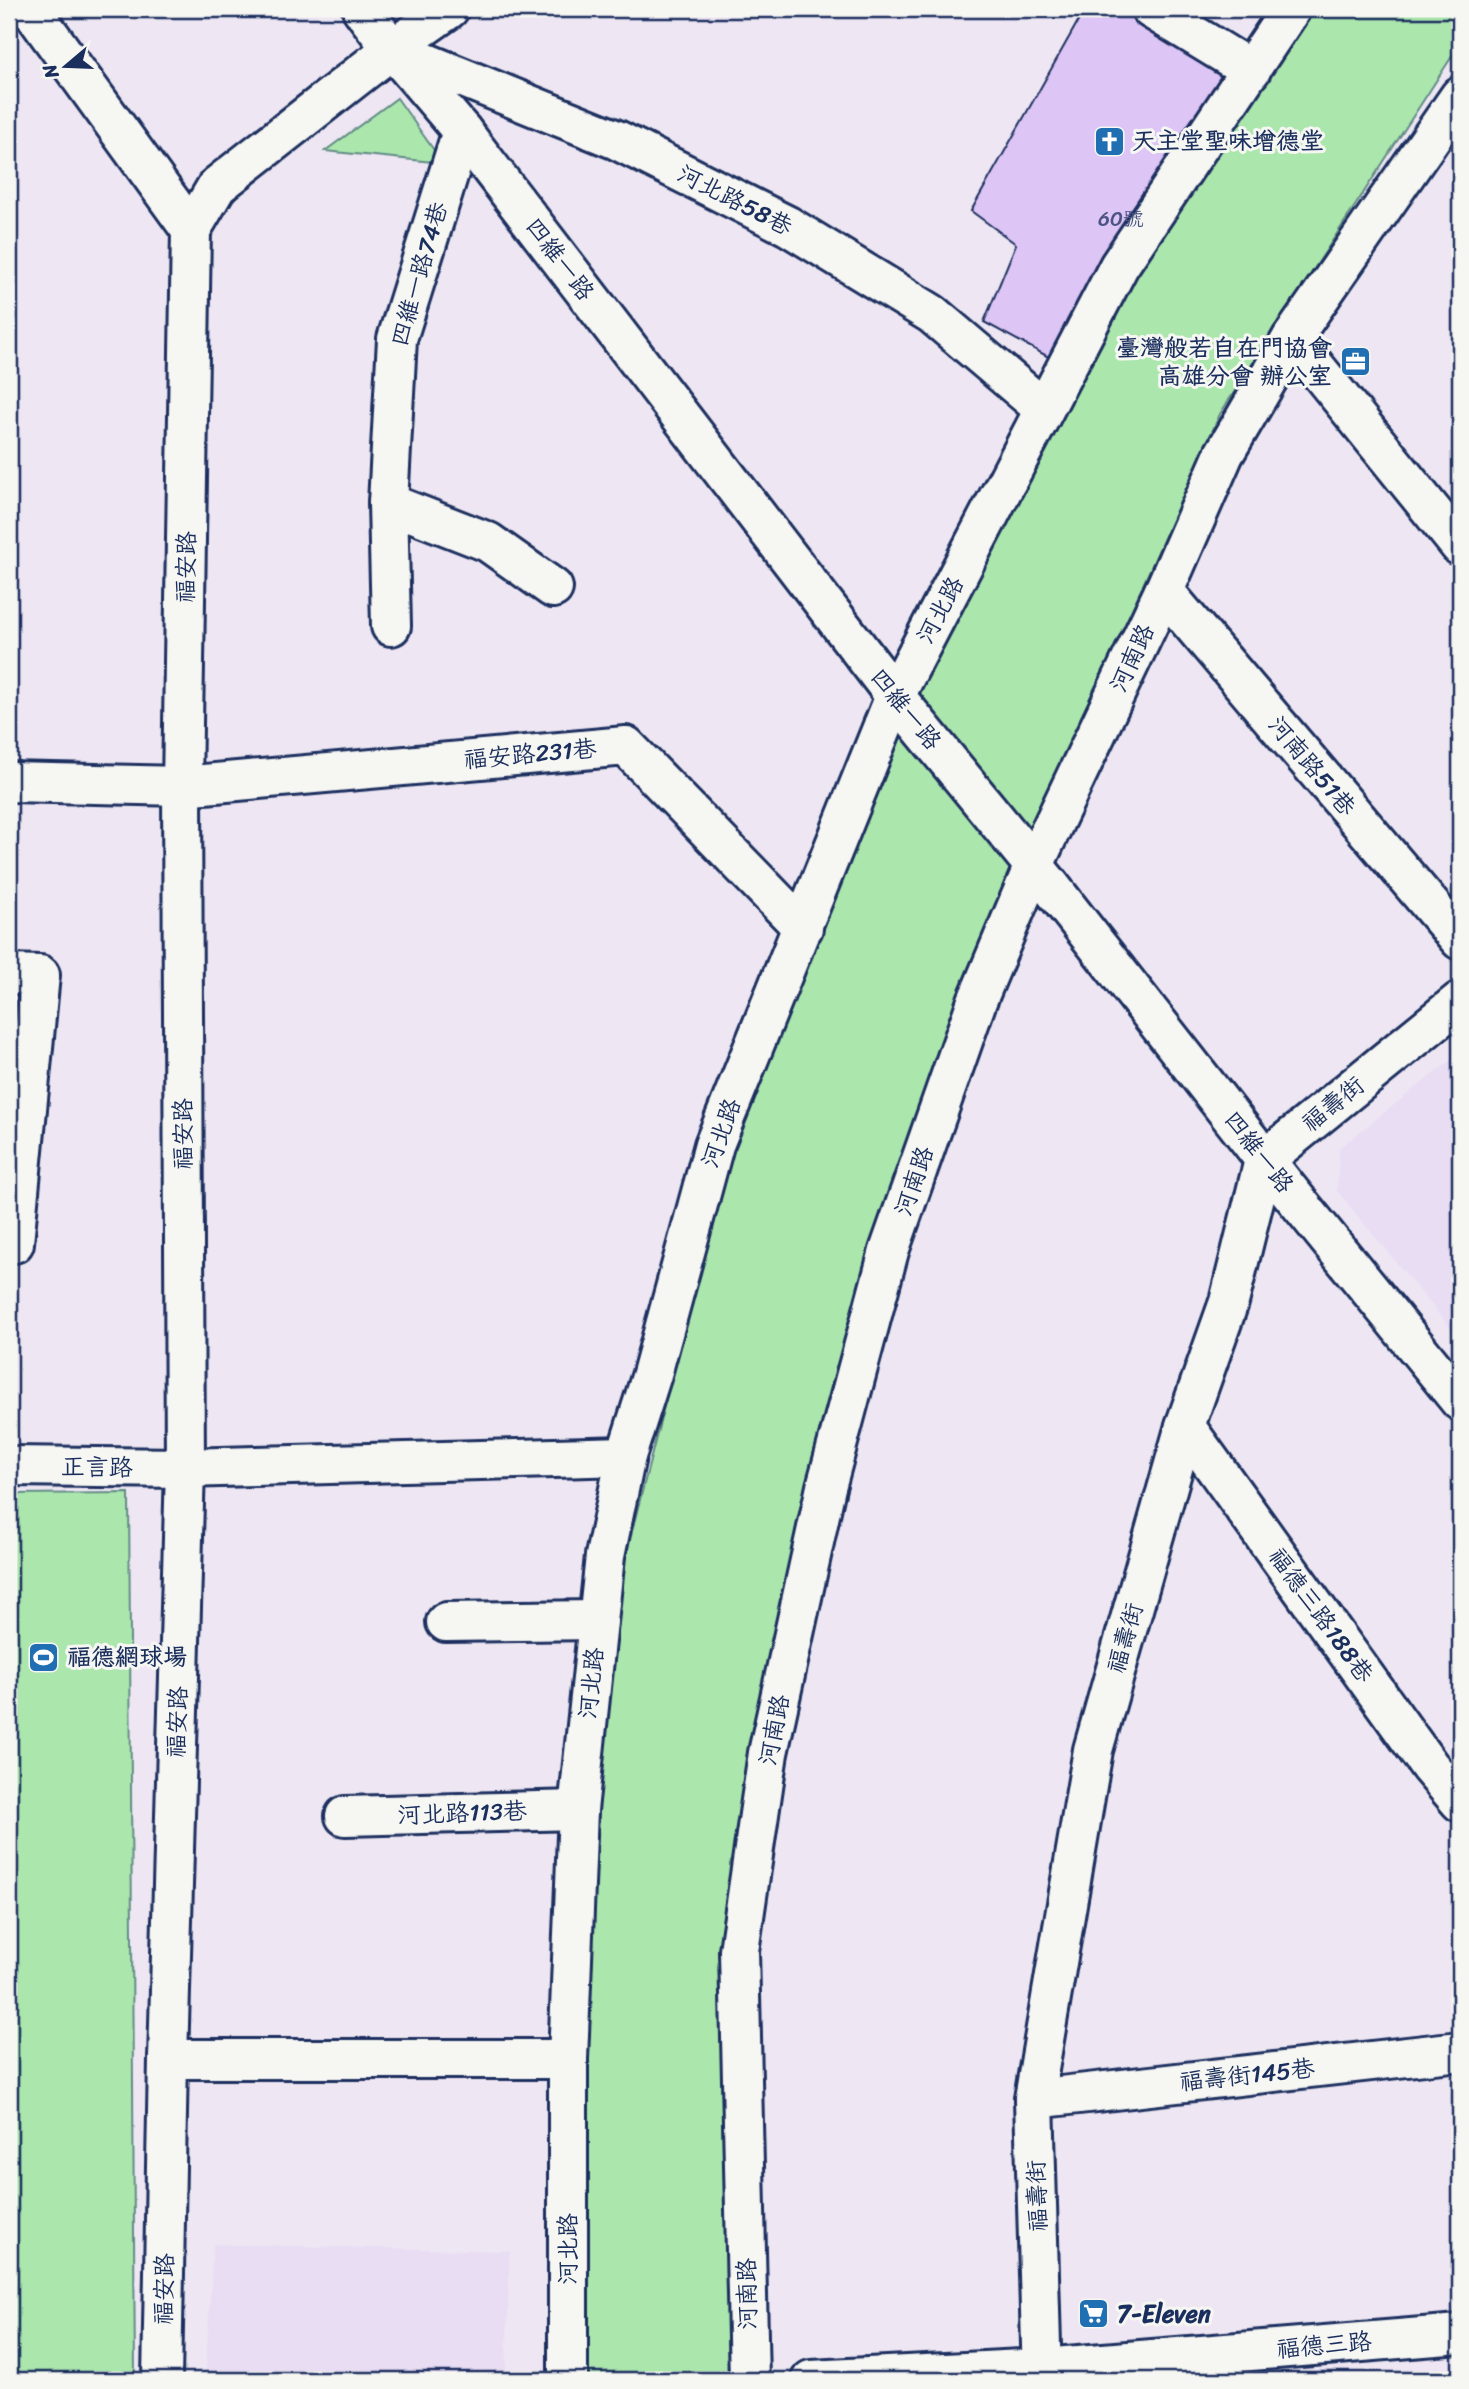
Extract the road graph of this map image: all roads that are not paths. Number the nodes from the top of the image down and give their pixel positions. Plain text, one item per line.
1 (31, 9) edge
2 (362, 9) edge
3 (449, 9) edge
4 (1151, 9) edge
5 (1291, 9) edge
6 (392, 49) junction
7 (1251, 70) junction
8 (1455, 120) edge
9 (462, 131) junction
10 (191, 230) junction
11 (1292, 338) junction
12 (1044, 410) junction
13 (388, 503) junction
14 (1460, 546) edge
15 (553, 588) dead end
16 (1164, 591) junction
17 (391, 626) dead end
18 (895, 696) junction
19 (9, 782) edge
20 (182, 786) junction
21 (1034, 866) junction
22 (803, 928) junction
23 (1460, 940) edge
24 (9, 974) edge
25 (1460, 1000) edge
26 (1264, 1160) junction
27 (9, 1244) edge
28 (1460, 1401) edge
29 (1185, 1426) junction
30 (626, 1456) junction
31 (9, 1466) edge
32 (185, 1468) junction
33 (597, 1620) junction
34 (446, 1622) dead end
35 (1460, 1802) edge
36 (578, 1810) junction
37 (345, 1816) dead end
38 (1460, 2051) edge
39 (168, 2059) junction
40 (568, 2059) junction
41 (1034, 2099) junction
42 (1460, 2334) edge
43 (1042, 2374) edge
44 (162, 2380) edge
45 (568, 2380) edge
46 (749, 2380) edge
47 (811, 2380) edge

1 - 10 street
2 - 6 street, 四維一路
3 - 6 street, 福安路
4 - 7 street
5 - 7 street, 河北路
6 - 9 street, 四維一路
6 - 10 street, 福安路
6 - 12 street, 河北路58巷
7 - 12 street, 河北路
8 - 11 street, 河南路
9 - 13 street, 四維一路74巷
9 - 18 street, 四維一路
10 - 20 street, 福安路
11 - 14 street
11 - 16 street, 河南路
12 - 18 street, 河北路
13 - 15 street
13 - 17 street, 四維一路74巷
16 - 21 street, 河南路
16 - 23 street, 河南路51巷
18 - 21 street, 四維一路
18 - 22 street, 河北路
19 - 20 street
20 - 22 street, 福安路231巷
20 - 32 street, 福安路
21 - 26 street, 四維一路
21 - 46 street, 河南路
22 - 30 street, 河北路
24 - 27 street
25 - 26 street, 福壽街
26 - 28 street, 四維一路
26 - 29 street, 福壽街
29 - 35 street, 福德三路188巷
29 - 41 street, 福壽街
30 - 32 street, 正言路
30 - 33 street, 河北路
31 - 32 street, 正言路
32 - 39 street, 福安路
33 - 34 street
33 - 36 street, 河北路
36 - 37 street, 河北路113巷
36 - 40 street, 河北路
38 - 41 street, 福壽街145巷
39 - 40 street
39 - 44 street, 福安路
40 - 45 street, 河北路
41 - 43 street, 福壽街
42 - 43 street, 福德三路
43 - 47 street, 福德三路

